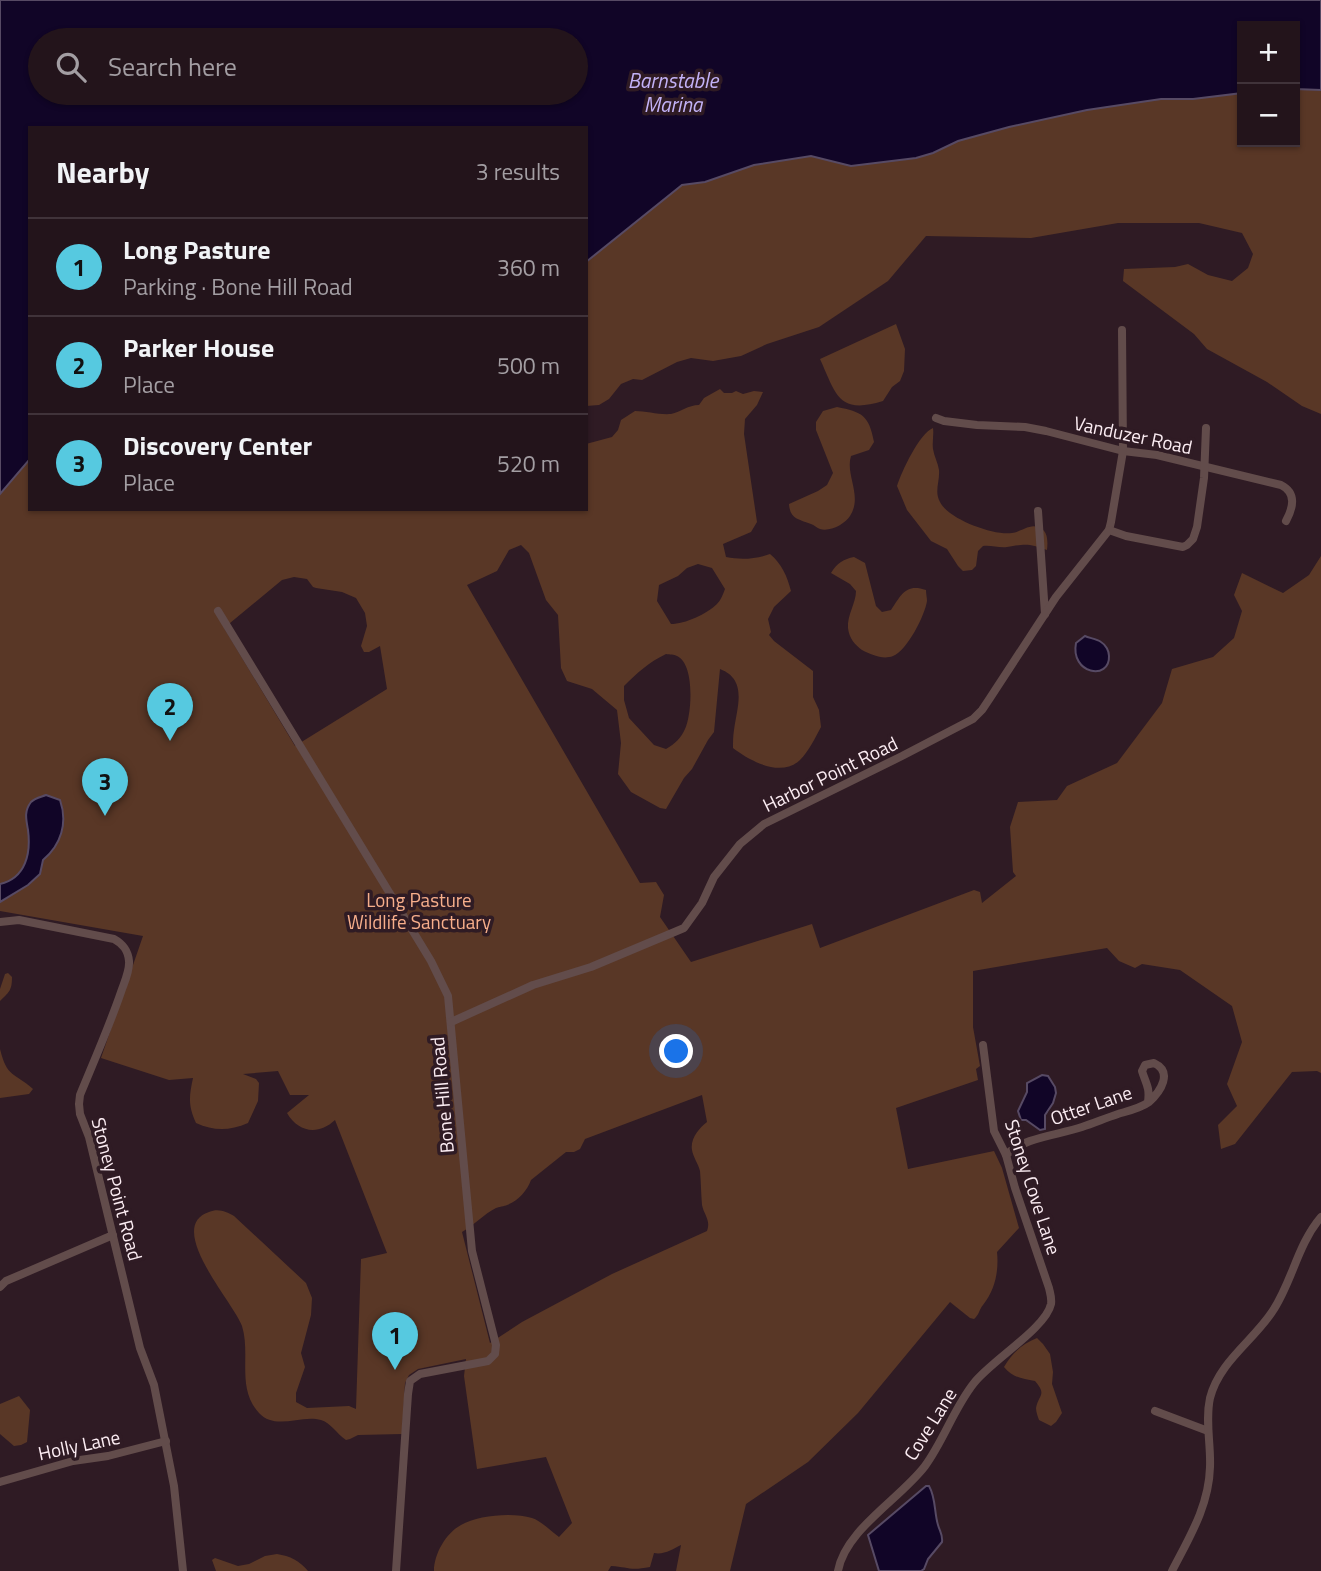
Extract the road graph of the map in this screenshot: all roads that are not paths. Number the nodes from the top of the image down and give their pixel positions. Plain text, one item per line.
1 (1122, 330) dead end
2 (936, 418) dead end
3 (1206, 428) dead end
4 (1123, 451) junction
5 (1203, 466) junction
6 (1038, 511) dead end
7 (1286, 521) dead end
8 (1108, 530) junction
9 (218, 611) dead end
10 (1045, 614) junction
11 (0, 922) edge
12 (451, 1022) junction
13 (983, 1045) dead end
14 (1149, 1102) dead end
15 (1006, 1155) junction
16 (1321, 1217) edge
17 (113, 1235) junction
18 (0, 1287) edge
19 (1051, 1297) joint
20 (1155, 1411) dead end
21 (1208, 1431) junction
22 (166, 1441) junction
23 (0, 1482) edge
24 (183, 1571) edge
25 (396, 1571) edge
26 (838, 1571) edge
27 (1172, 1571) edge

1 - 4 street
2 - 4 street, Vanduzer Road
3 - 5 street
4 - 5 street, Vanduzer Road
4 - 8 street
5 - 7 street, Vanduzer Road
5 - 8 street
6 - 10 street
8 - 10 street, Harbor Point Road
9 - 12 street, Bone Hill Road
10 - 12 street, Harbor Point Road
11 - 17 street, Stoney Point Road
12 - 25 street, Bone Hill Road
13 - 15 street, Stoney Cove Lane
14 - 15 street, Otter Lane
15 - 19 street, Stoney Cove Lane
16 - 21 street
17 - 18 street
17 - 22 street, Stoney Point Road
19 - 26 street, Cove Lane
20 - 21 street
21 - 27 street
22 - 23 street, Holly Lane
22 - 24 street, Stoney Point Road

